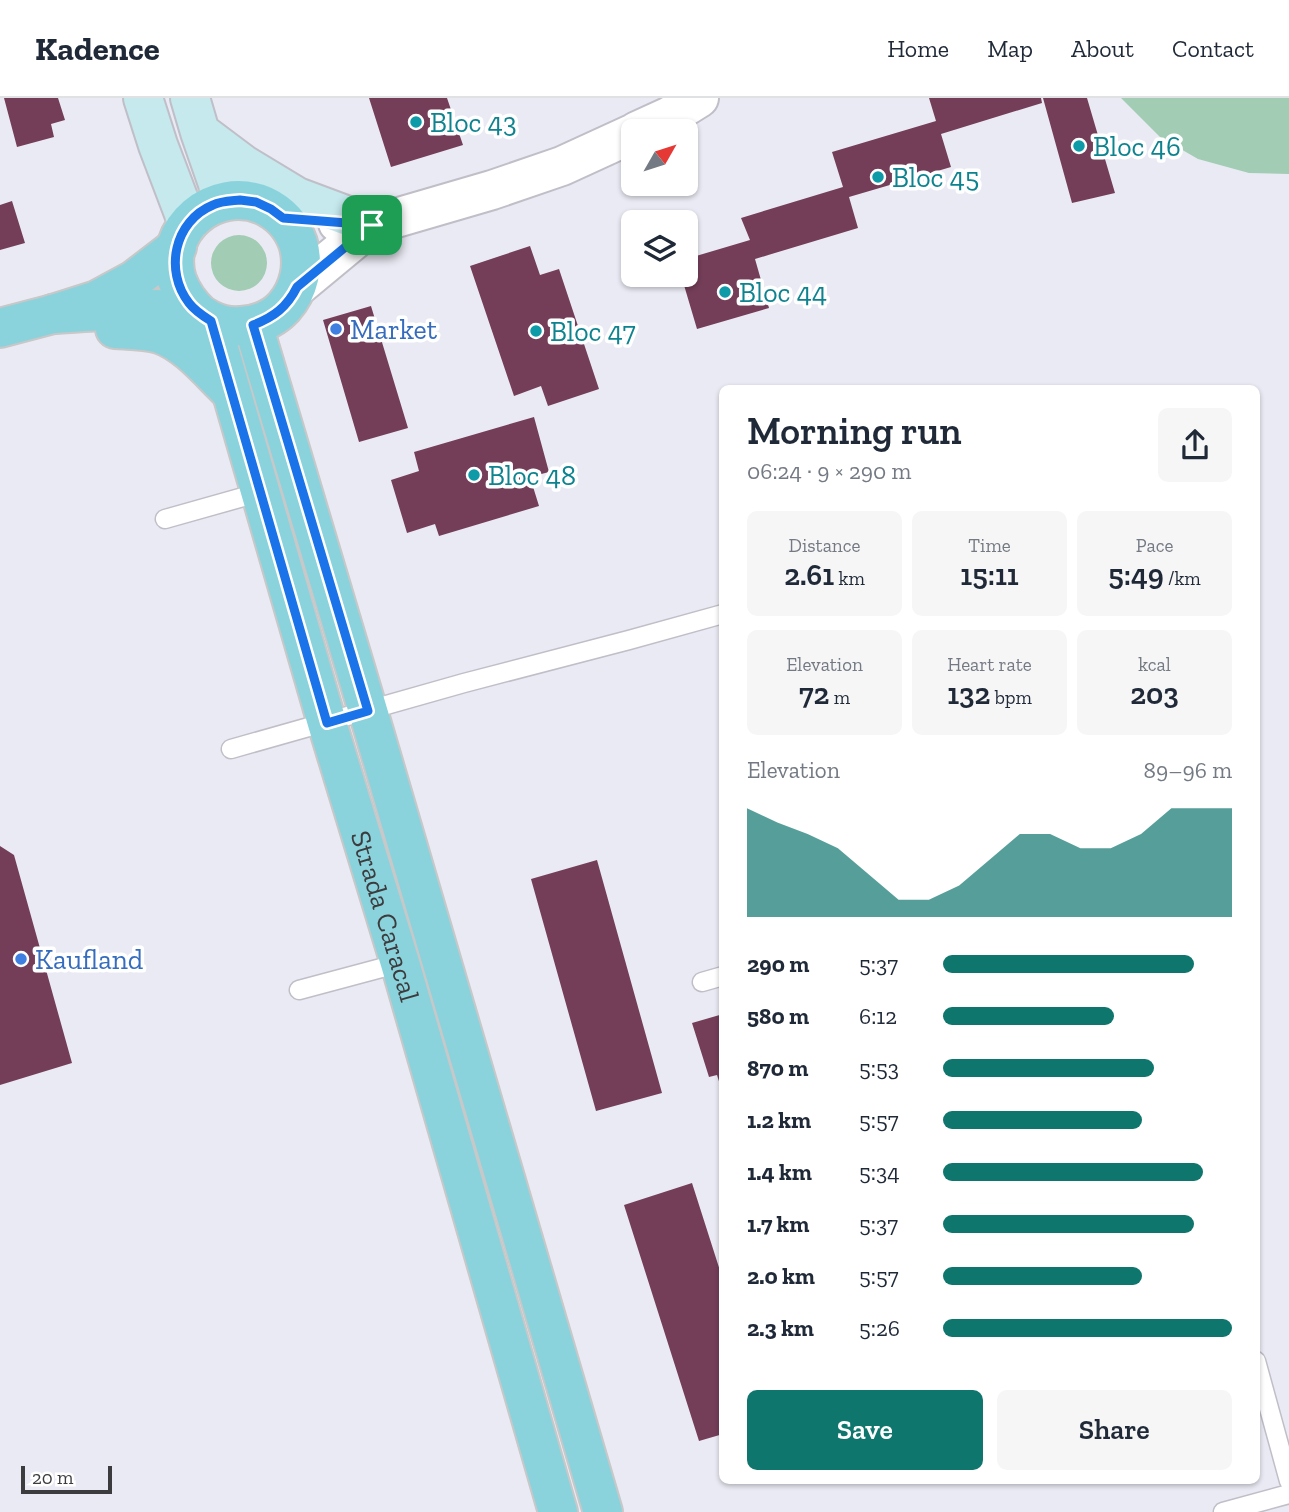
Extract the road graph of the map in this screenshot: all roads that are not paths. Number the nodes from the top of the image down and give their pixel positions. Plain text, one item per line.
1 (143, 98) edge
2 (699, 98) edge
3 (195, 115) edge
4 (664, 119) edge
5 (621, 139) edge
6 (224, 201) junction
7 (283, 218) junction
8 (372, 225) junction
9 (182, 236) junction
10 (297, 287) junction
11 (206, 318) junction
12 (29, 320) edge
13 (253, 325) junction
14 (232, 393) junction
15 (261, 492) junction
16 (164, 519) dead end
17 (719, 615) edge
18 (368, 711) junction
19 (327, 723) junction
20 (231, 749) dead end
21 (400, 963) junction
22 (719, 977) edge
23 (702, 982) dead end
24 (299, 990) dead end
25 (1260, 1375) edge
26 (1289, 1480) edge
27 (1289, 1494) edge
28 (558, 1512) edge
29 (603, 1512) edge
30 (1223, 1512) edge

1 - 9 main road
2 - 4 street
3 - 6 main road
3 - 8 main road
5 - 8 street
6 - 7 main road
6 - 9 main road
7 - 8 street
7 - 10 main road
8 - 10 street
9 - 11 main road
9 - 12 main road
10 - 13 main road
11 - 12 main road
11 - 13 main road
11 - 14 main road, Strada Caracal
12 - 14 main road
13 - 18 main road, Strada Caracal
14 - 15 main road, Strada Caracal
15 - 16 lane
15 - 19 main road, Strada Caracal
17 - 18 lane
18 - 19 lane
18 - 29 main road, Strada Caracal
19 - 20 lane
19 - 21 main road, Strada Caracal
21 - 24 lane
21 - 28 main road, Strada Caracal
22 - 23 lane
25 - 26 lane
27 - 30 lane

